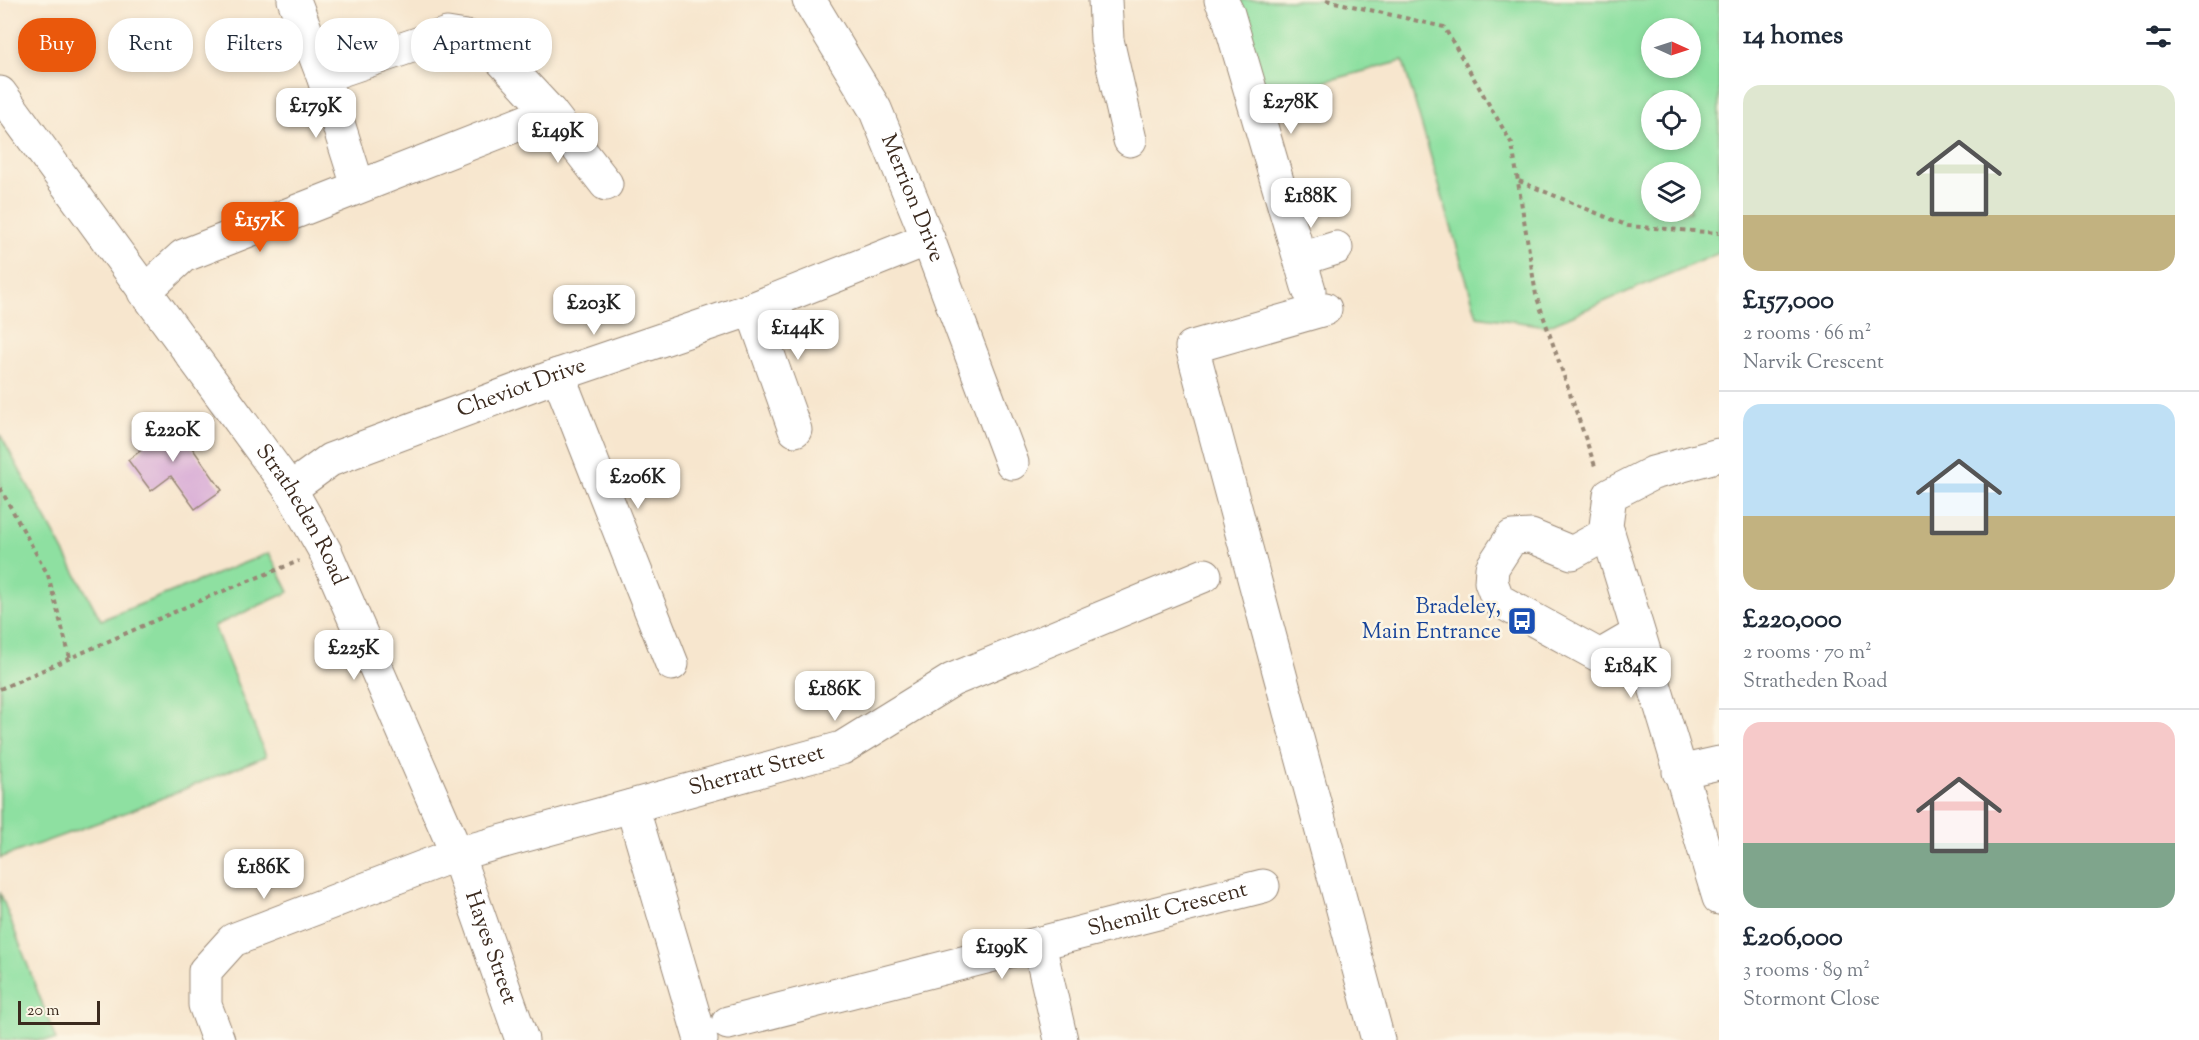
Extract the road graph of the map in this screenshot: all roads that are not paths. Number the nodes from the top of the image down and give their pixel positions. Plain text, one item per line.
1 (294, 0) edge
2 (809, 0) edge
3 (1105, 0) edge
4 (1221, 0) edge
5 (306, 35) junction
6 (303, 36) edge
7 (323, 76) junction
8 (0, 93) edge
9 (550, 112) junction
10 (1130, 140) dead end
11 (606, 184) dead end
12 (358, 186) junction
13 (928, 239) junction
14 (1336, 248) dead end
15 (1312, 286) junction
16 (144, 292) junction
17 (752, 309) junction
18 (558, 375) junction
19 (795, 429) dead end
20 (1719, 455) edge
21 (1012, 464) dead end
22 (290, 489) junction
23 (1609, 511) junction
24 (1205, 575) dead end
25 (1638, 634) junction
26 (674, 664) dead end
27 (1719, 763) edge
28 (1679, 772) junction
29 (632, 806) junction
30 (457, 854) junction
31 (1263, 886) dead end
32 (1719, 898) edge
33 (1039, 944) junction
34 (715, 1032) edge
35 (218, 1040) edge
36 (522, 1040) edge
37 (1061, 1040) edge
38 (1378, 1040) edge

1 - 5 street
2 - 13 street, Merrion Drive
3 - 10 street
4 - 15 street
5 - 6 street
5 - 7 street
7 - 9 street
7 - 12 street
8 - 16 street, Stratheden Road
9 - 11 street
9 - 12 street
12 - 16 street
13 - 17 street, Cheviot Drive
13 - 21 street, Merrion Drive
14 - 15 street
15 - 38 street
16 - 22 street, Stratheden Road
17 - 18 street, Cheviot Drive
17 - 19 street
18 - 22 street, Cheviot Drive
18 - 26 street
20 - 23 street
22 - 30 street, Stratheden Road
23 - 25 street
23 - 25 street
24 - 29 street, Sherratt Street
25 - 28 street
27 - 28 street
28 - 32 street
29 - 30 street, Sherratt Street
29 - 34 street
30 - 35 street, Sherratt Street
30 - 36 street, Hayes Street
31 - 33 street, Shemilt Crescent
33 - 34 street, Shemilt Crescent
33 - 37 street

